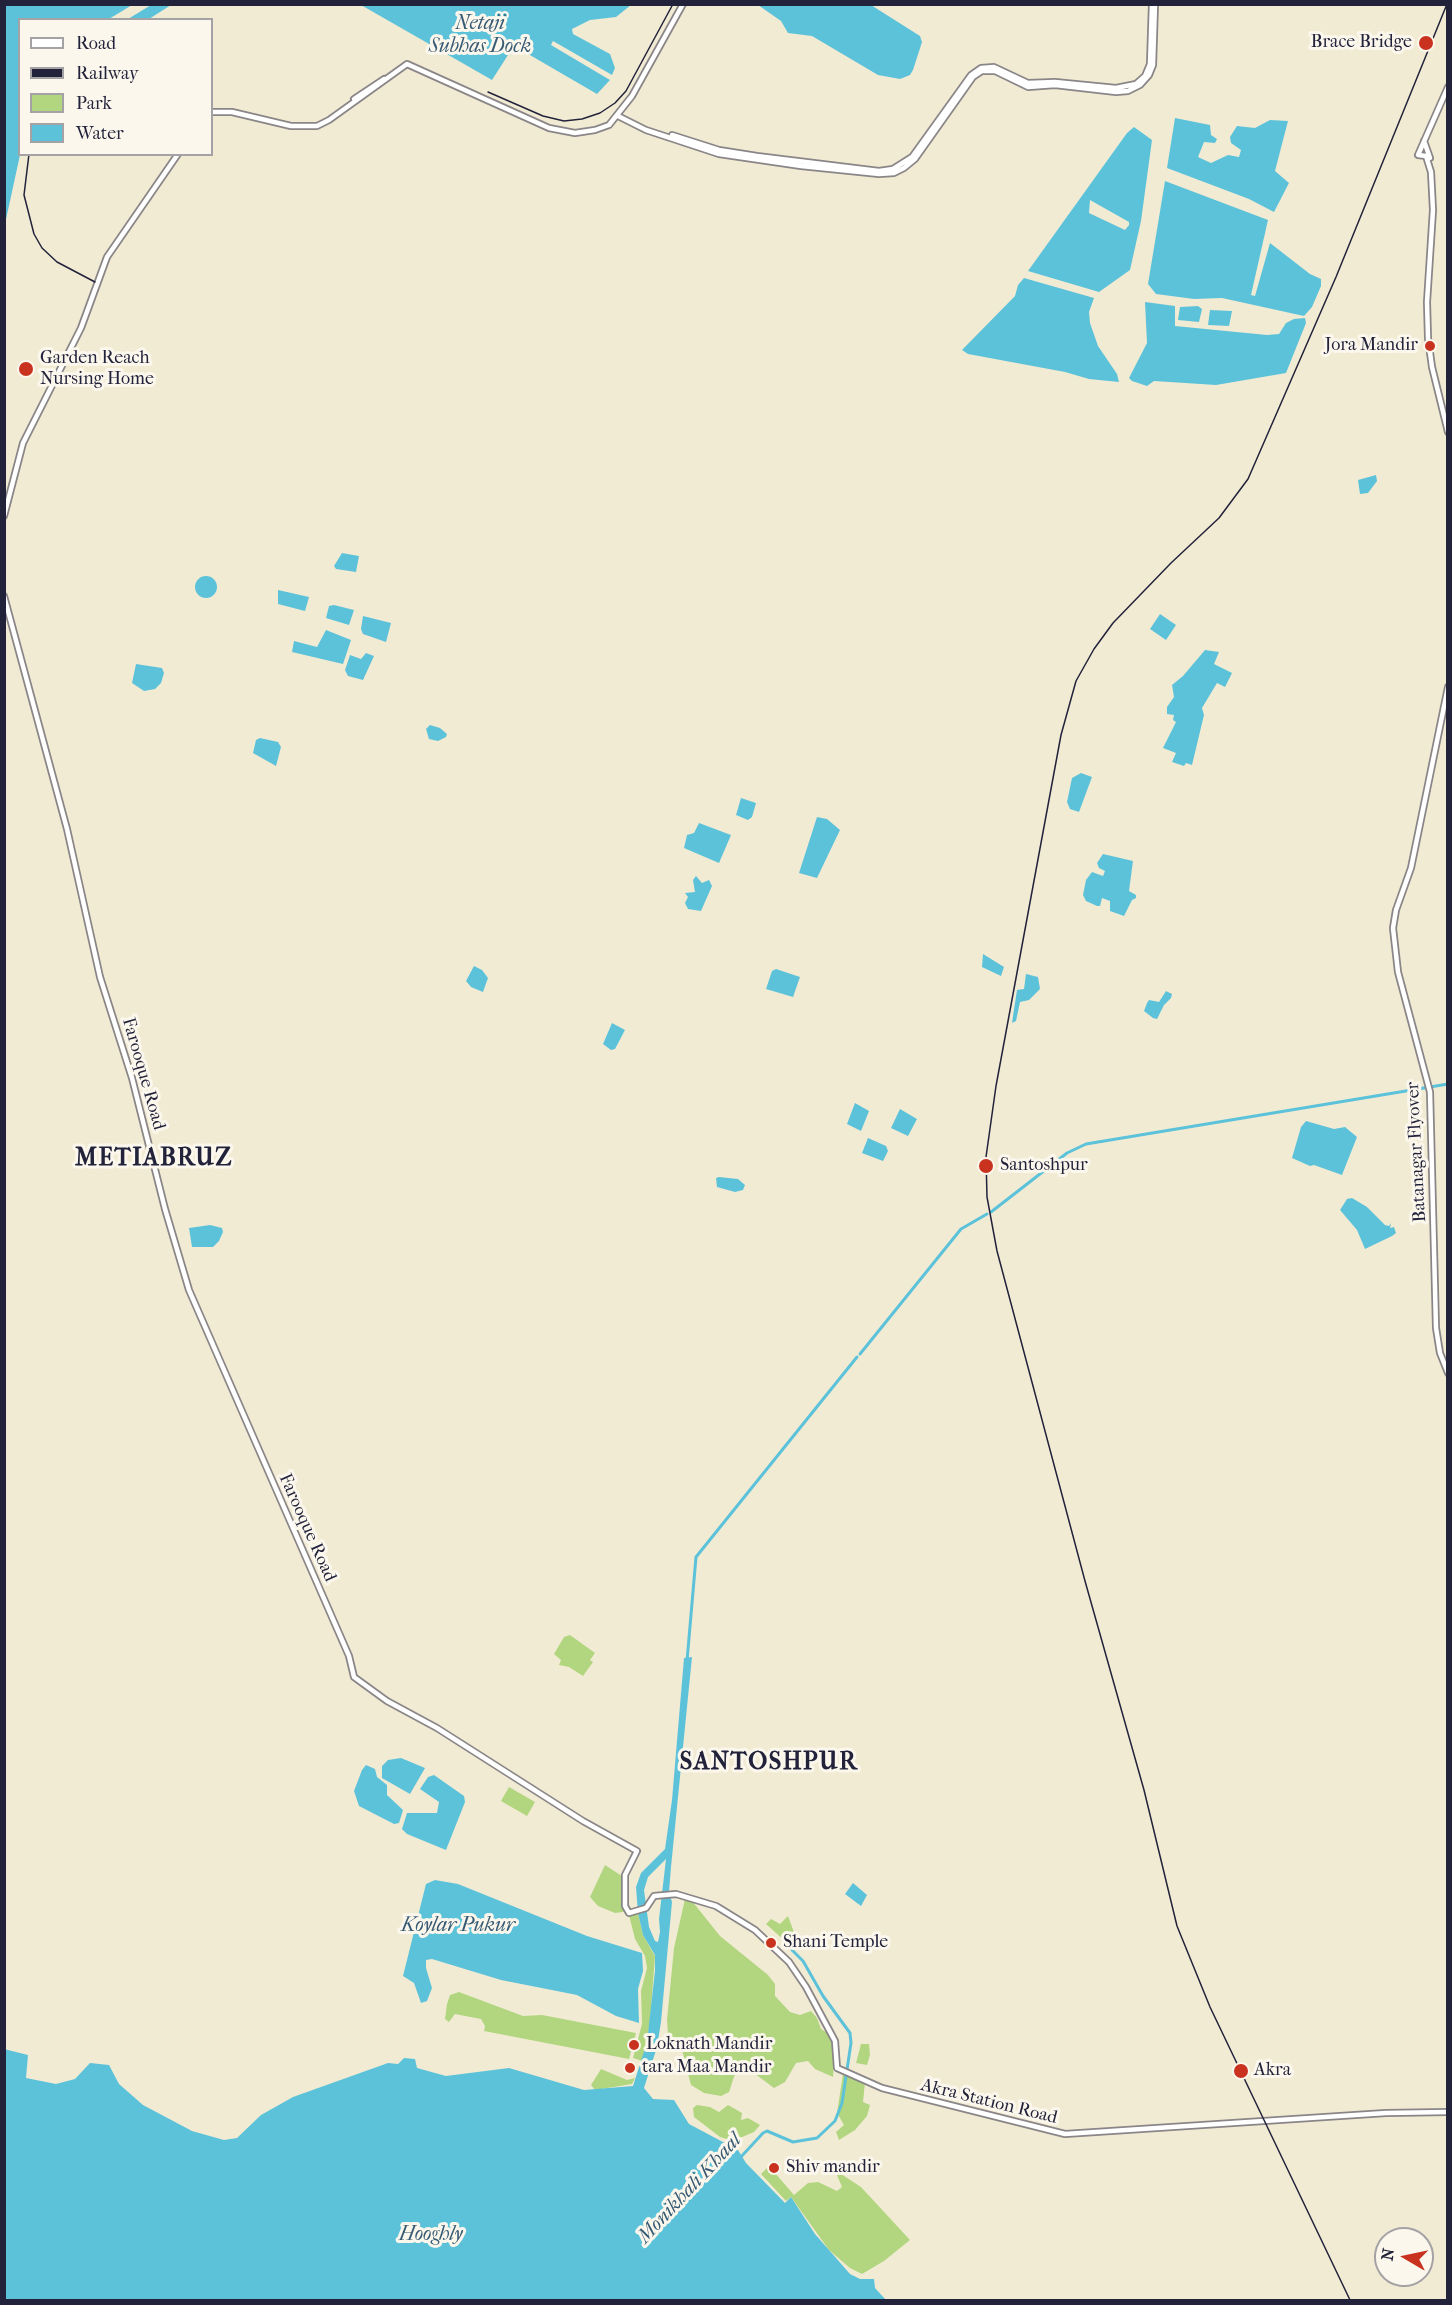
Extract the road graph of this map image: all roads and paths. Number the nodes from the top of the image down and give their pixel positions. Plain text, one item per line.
1 (683, 4) edge
2 (1154, 4) edge
3 (1448, 87) edge
4 (213, 112) edge
5 (618, 116) junction
6 (1424, 141) junction
7 (177, 156) edge
8 (1427, 321) junction
9 (1448, 432) edge
10 (4, 516) edge
11 (4, 596) edge
12 (1448, 687) edge
13 (1448, 1373) edge
14 (632, 1913) joint
15 (1448, 2112) edge

1 - 5 main road
2 - 5 main road
3 - 6 main road
4 - 5 main road
6 - 8 main road
6 - 8 main road
7 - 10 main road
8 - 9 main road
11 - 14 main road, Farooque Road
12 - 13 main road, Batanagar Flyover
14 - 15 main road, Akra Station Road

